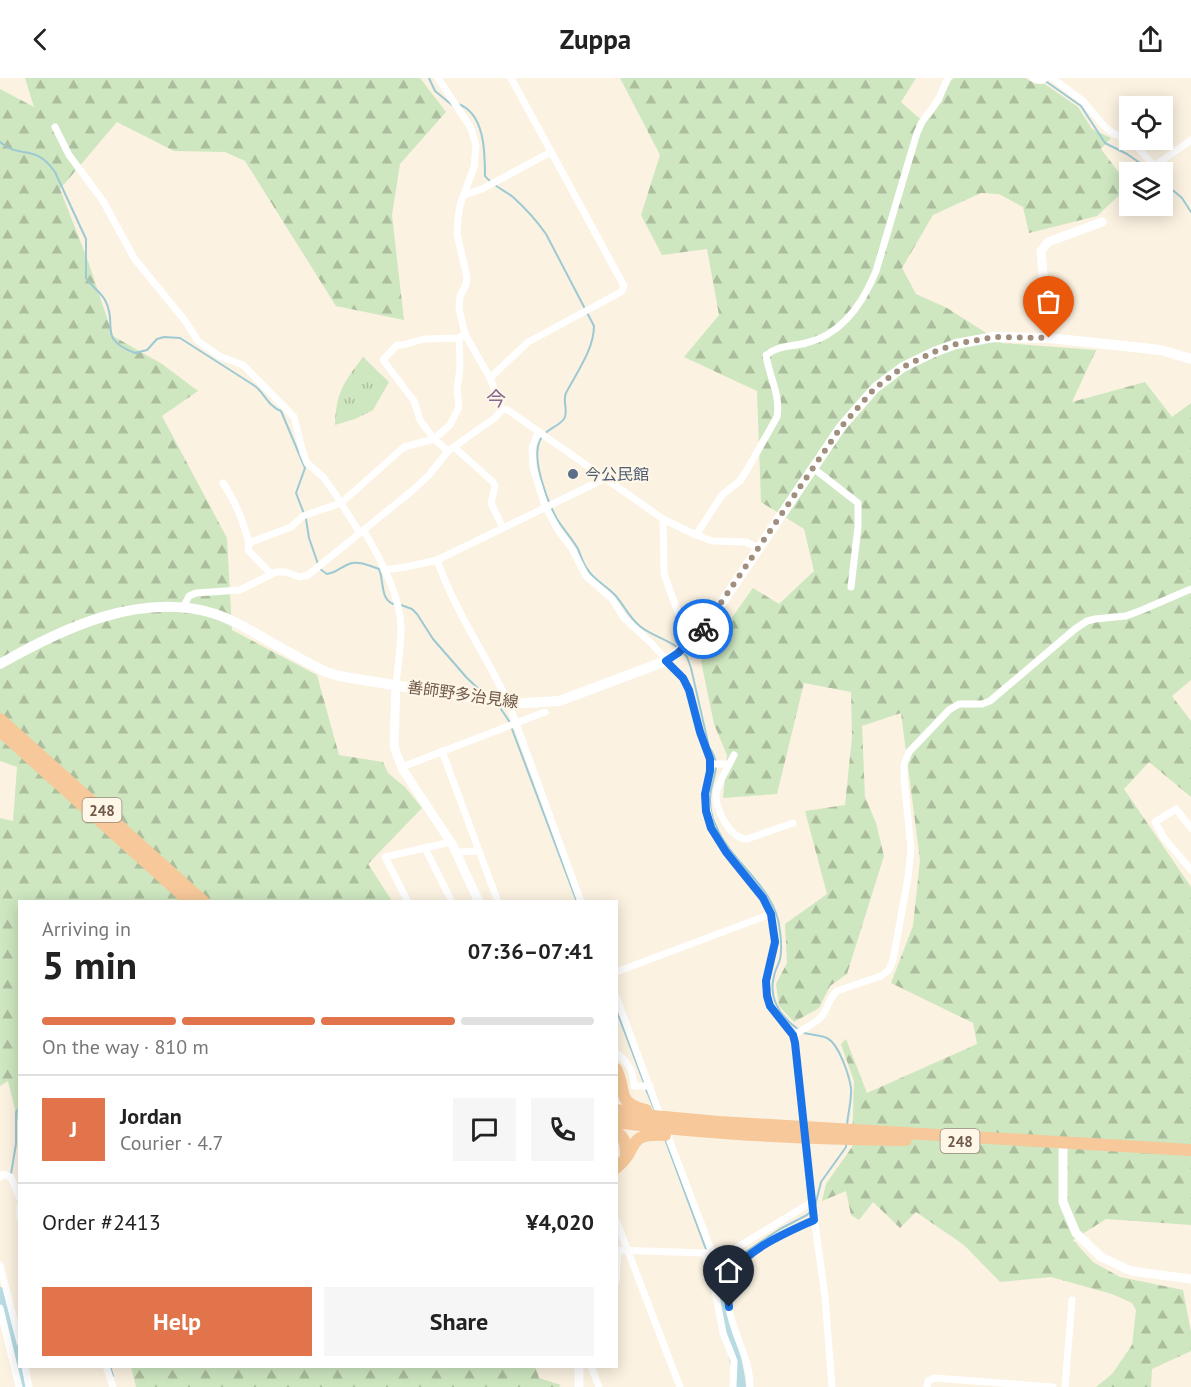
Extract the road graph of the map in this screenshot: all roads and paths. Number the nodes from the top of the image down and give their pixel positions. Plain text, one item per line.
1 (438, 78) edge
2 (511, 78) edge
3 (948, 78) edge
4 (1052, 78) edge
5 (56, 127) dead end
6 (1191, 140) edge
7 (551, 152) junction
8 (464, 195) junction
9 (1102, 222) dead end
10 (462, 336) junction
11 (1049, 338) junction
12 (1191, 358) edge
13 (490, 378) junction
14 (502, 409) junction
15 (538, 432) junction
16 (434, 439) junction
17 (451, 449) junction
18 (813, 468) junction
19 (604, 479) junction
20 (223, 483) dead end
21 (341, 503) junction
22 (546, 506) junction
23 (663, 519) junction
24 (503, 528) junction
25 (362, 532) junction
26 (696, 535) junction
27 (249, 543) junction
28 (758, 548) junction
29 (437, 560) junction
30 (384, 570) junction
31 (271, 574) junction
32 (850, 587) dead end
33 (1191, 589) edge
34 (184, 606) junction
35 (685, 648) junction
36 (666, 661) junction
37 (0, 664) edge
38 (396, 684) junction
39 (509, 704) junction
40 (545, 712) dead end
41 (0, 719) edge
42 (515, 724) junction
43 (3, 734) edge
44 (442, 751) junction
45 (734, 755) dead end
46 (711, 764) junction
47 (729, 764) junction
48 (402, 767) junction
49 (705, 791) junction
50 (716, 793) junction
51 (793, 823) dead end
52 (1191, 828) edge
53 (451, 842) junction
54 (425, 848) junction
55 (479, 851) junction
56 (456, 852) junction
57 (1191, 870) edge
58 (188, 900) edge
59 (202, 900) edge
60 (407, 900) edge
61 (451, 900) edge
62 (478, 900) edge
63 (497, 900) edge
64 (580, 900) edge
65 (771, 914) junction
66 (618, 971) edge
67 (618, 1001) edge
68 (795, 1034) junction
69 (618, 1055) edge
70 (618, 1074) edge
71 (650, 1086) junction
72 (618, 1111) edge
73 (618, 1122) edge
74 (656, 1123) junction
75 (618, 1133) edge
76 (857, 1135) junction
77 (1063, 1143) junction
78 (1191, 1150) edge
79 (626, 1158) junction
80 (618, 1166) edge
81 (0, 1177) edge
82 (18, 1194) edge
83 (812, 1202) junction
84 (813, 1216) junction
85 (618, 1225) edge
86 (618, 1250) edge
87 (628, 1251) junction
88 (708, 1252) junction
89 (0, 1265) edge
90 (1191, 1279) edge
91 (1072, 1300) dead end
92 (0, 1308) edge
93 (18, 1335) edge
94 (25, 1368) edge
95 (107, 1368) edge
96 (579, 1368) edge
97 (592, 1368) edge
98 (19, 1387) edge
99 (29, 1387) edge
100 (113, 1387) edge
101 (579, 1387) edge
102 (598, 1387) edge
103 (680, 1387) edge
104 (733, 1387) edge
105 (750, 1387) edge
106 (832, 1387) edge
107 (927, 1387) edge
108 (1053, 1387) edge
109 (1065, 1387) edge

1 - 8 street
2 - 7 street
3 - 26 street
4 - 6 street
5 - 21 street
7 - 8 street
7 - 13 street
8 - 10 street
9 - 11 street
10 - 13 street
10 - 16 street
10 - 16 street
11 - 12 main road, 善師野多治見線
11 - 18 main road, 善師野多治見線
13 - 14 street
14 - 15 street
14 - 17 street
15 - 19 street
15 - 22 street
16 - 17 street
16 - 21 street
17 - 24 street
17 - 25 street
18 - 28 main road, 善師野多治見線
18 - 32 street
19 - 22 street
19 - 23 street
20 - 27 street
21 - 25 street
21 - 27 street
22 - 24 street
22 - 36 street
23 - 26 street
23 - 35 street
24 - 29 street
25 - 30 street
25 - 31 street
26 - 28 street
27 - 31 street
28 - 35 main road, 善師野多治見線
29 - 30 street
29 - 39 street
30 - 38 street
31 - 34 street
33 - 68 street
34 - 37 main road, 善師野多治見線
34 - 38 main road, 善師野多治見線
35 - 36 main road, 善師野多治見線
36 - 39 main road, 善師野多治見線
36 - 46 street
38 - 39 main road, 善師野多治見線
38 - 48 street
39 - 42 street
40 - 42 street
41 - 59 highway, 248
42 - 44 street
42 - 64 street
43 - 58 highway, 248
44 - 48 street
44 - 55 street
45 - 47 street
46 - 47 street
46 - 49 street
47 - 50 street
48 - 53 street
49 - 50 street
49 - 65 street
50 - 51 street
52 - 57 street
53 - 54 street
53 - 56 street
54 - 60 street
54 - 61 street
55 - 56 street
55 - 63 street
56 - 62 street
65 - 66 street
65 - 68 street
67 - 71 street
68 - 83 street
69 - 71 street
70 - 74 highway
71 - 88 street
72 - 74 highway
73 - 74 highway
74 - 76 highway, 248
74 - 76 highway, 248
74 - 79 highway
75 - 79 highway
76 - 77 highway, 248
77 - 78 highway, 248
77 - 90 street
79 - 80 highway
81 - 82 street
83 - 84 street
83 - 88 street
84 - 105 street
84 - 106 street
85 - 87 street
86 - 87 street
87 - 88 street
87 - 103 street
88 - 104 street
89 - 93 street
91 - 109 street
92 - 98 street
94 - 99 street
95 - 100 street
96 - 101 street
97 - 102 street
107 - 108 street

